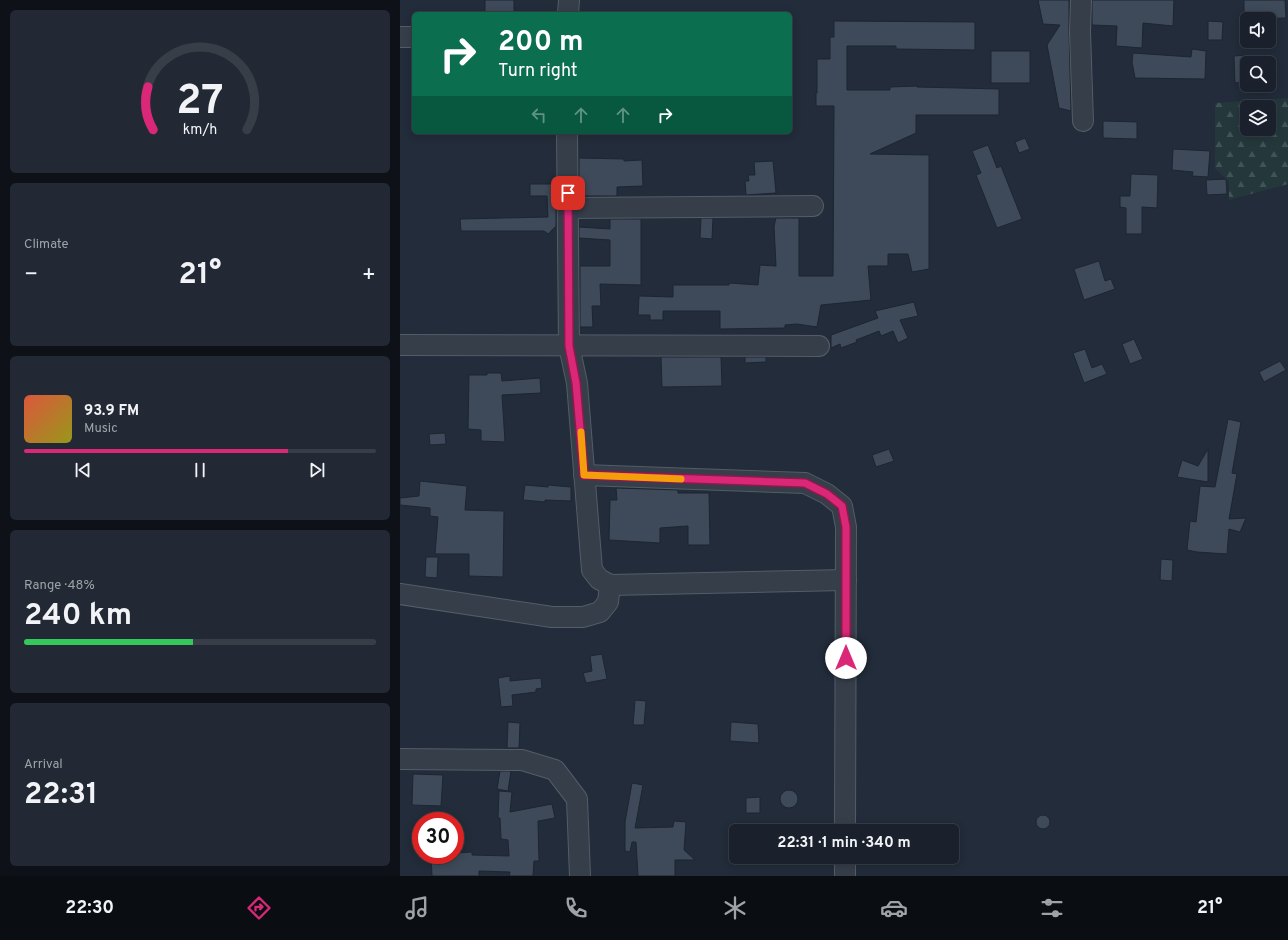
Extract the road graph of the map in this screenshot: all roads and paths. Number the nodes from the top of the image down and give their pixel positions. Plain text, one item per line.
1 (569, 0) edge
2 (1081, 0) edge
3 (568, 12) edge
4 (400, 37) edge
5 (412, 37) edge
6 (1083, 121) dead end
7 (567, 134) edge
8 (813, 206) dead end
9 (568, 208) junction
10 (400, 345) edge
11 (569, 346) junction
12 (819, 346) dead end
13 (584, 475) junction
14 (846, 580) junction
15 (610, 585) junction
16 (400, 594) edge
17 (400, 759) edge
18 (845, 824) edge
19 (845, 864) edge
20 (580, 876) edge
21 (845, 876) edge

1 - 3 street
2 - 6 street
4 - 5 street
7 - 9 street
8 - 9 street
9 - 11 street
10 - 11 street
11 - 12 street
11 - 13 street
13 - 14 street
13 - 15 street
14 - 15 street
14 - 18 street
15 - 16 street
17 - 20 street
19 - 21 street

